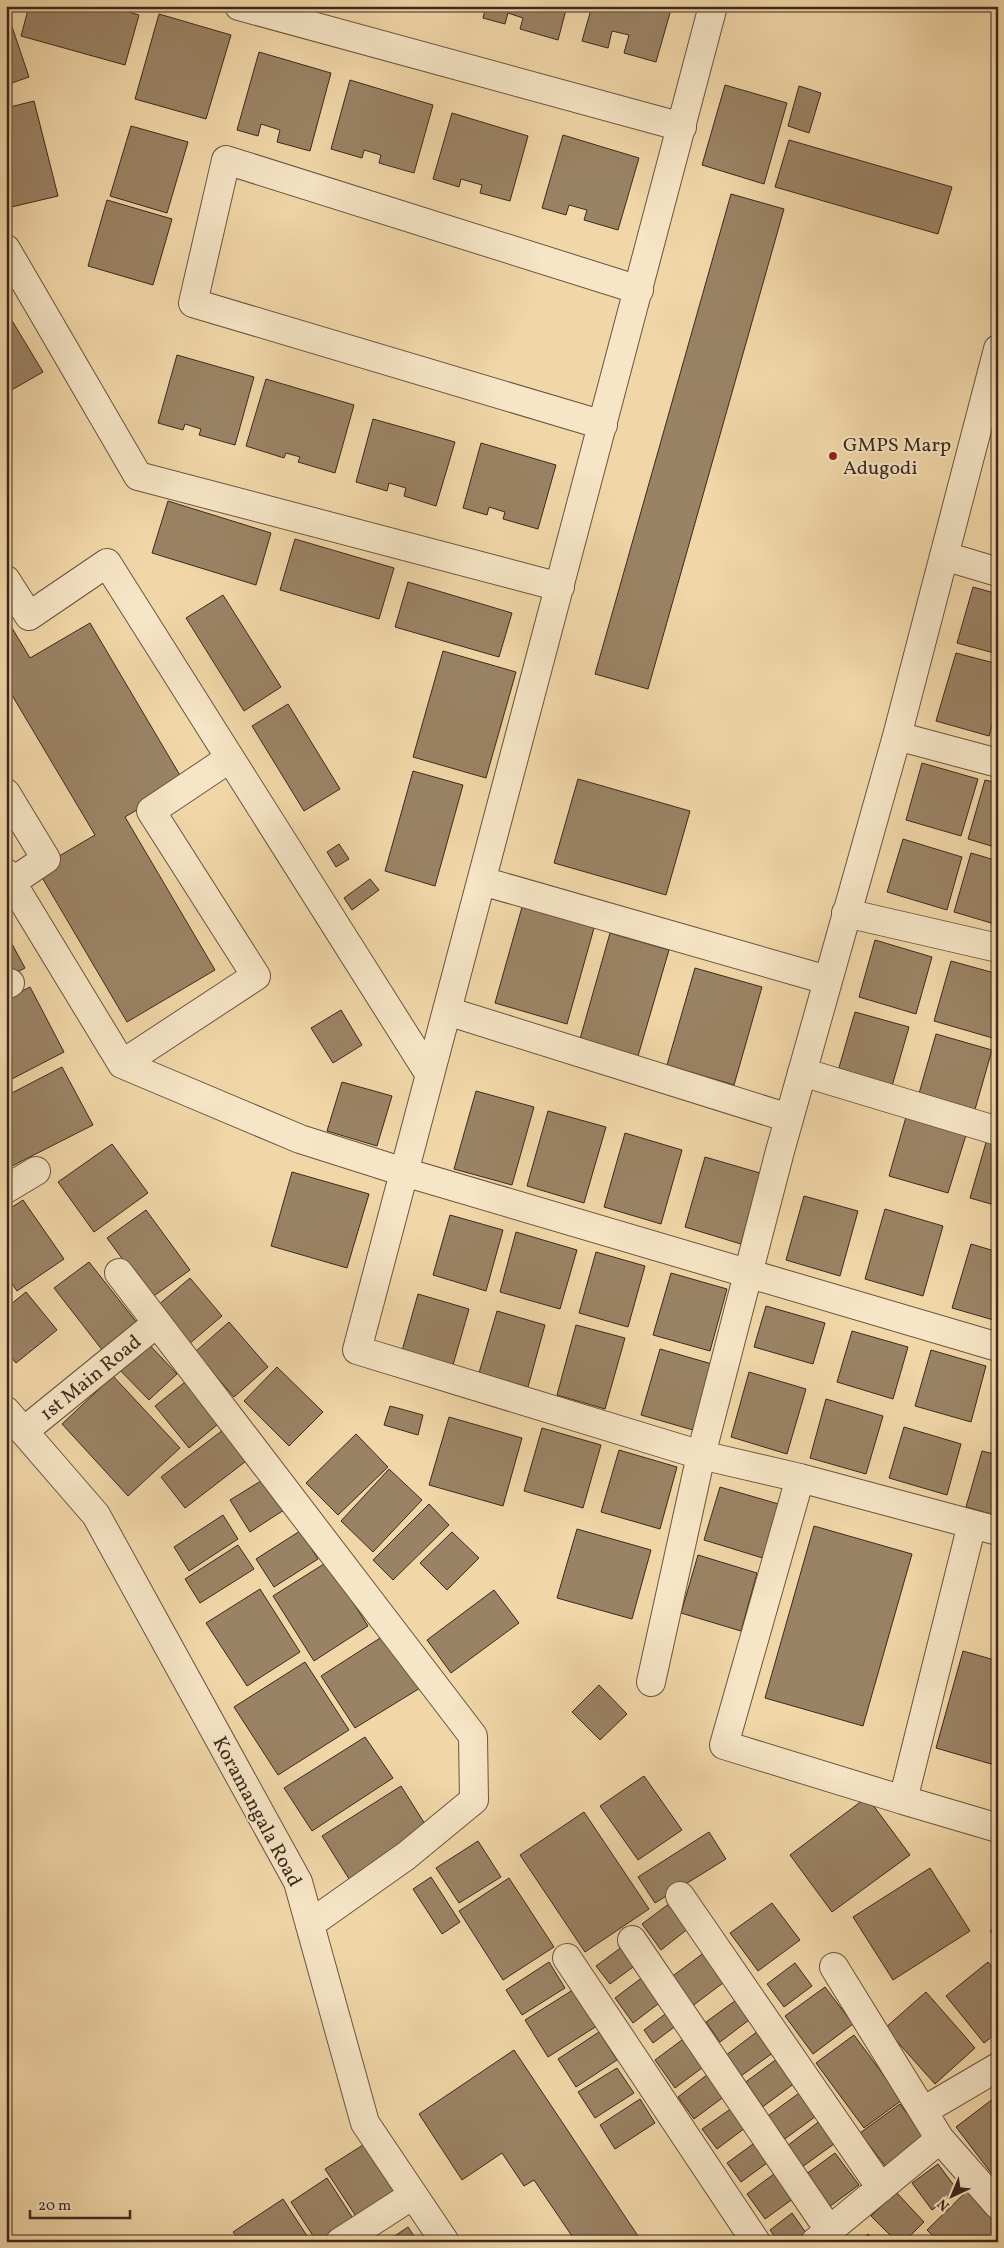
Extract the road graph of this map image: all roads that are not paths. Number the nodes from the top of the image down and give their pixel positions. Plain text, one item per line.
1 (239, 6) edge
2 (714, 6) edge
3 (682, 127) junction
4 (6, 249) edge
5 (639, 290) junction
6 (996, 363) edge
7 (603, 425) junction
8 (944, 556) junction
9 (998, 572) edge
10 (6, 580) edge
11 (560, 587) junction
12 (897, 736) junction
13 (230, 758) junction
14 (998, 763) edge
15 (6, 792) edge
16 (9, 878) edge
17 (482, 881) junction
18 (846, 913) junction
19 (998, 948) edge
20 (827, 980) junction
21 (446, 1012) junction
22 (122, 1064) junction
23 (802, 1072) junction
24 (430, 1075) junction
25 (789, 1118) junction
26 (998, 1130) edge
27 (36, 1171) dead end
28 (404, 1172) junction
29 (6, 1189) edge
30 (748, 1273) junction
31 (119, 1274) dead end
32 (157, 1323) junction
33 (998, 1347) edge
34 (15, 1421) edge
35 (701, 1455) junction
36 (800, 1478) junction
37 (985, 1528) edge
38 (651, 1682) dead end
39 (903, 1800) junction
40 (998, 1828) edge
41 (680, 1896) dead end
42 (310, 1924) junction
43 (632, 1940) dead end
44 (567, 1958) dead end
45 (834, 1967) dead end
46 (998, 2067) edge
47 (922, 2111) junction
48 (940, 2139) junction
49 (881, 2188) junction
50 (413, 2195) junction
51 (998, 2205) edge
52 (822, 2236) edge
53 (340, 2242) edge
54 (445, 2242) edge
55 (756, 2242) edge

1 - 3 street
2 - 3 street
3 - 5 street
4 - 11 street
5 - 7 street
5 - 7 street
6 - 8 street
7 - 11 street
8 - 9 street
8 - 12 street
10 - 13 street
11 - 17 street
12 - 14 street
12 - 18 street
13 - 22 street
13 - 24 street
15 - 16 street
16 - 22 street
17 - 20 street
17 - 21 street
18 - 19 street
18 - 20 street
20 - 23 street
21 - 24 street
21 - 25 street
22 - 28 street
23 - 25 street
23 - 26 street
24 - 28 street
25 - 30 street
27 - 29 street
28 - 30 street
28 - 35 street
30 - 33 street
30 - 35 street
31 - 32 street
32 - 34 street, 1st Main Road
32 - 42 street
34 - 42 street, Koramangala Road
35 - 36 street
35 - 38 street
36 - 37 street
36 - 39 street
37 - 39 street
39 - 40 street
41 - 49 street
42 - 50 street, Koramangala Road
43 - 52 street
44 - 55 street
45 - 47 street
46 - 47 street
47 - 48 street
48 - 49 street
48 - 51 street
49 - 52 street
50 - 53 street
50 - 54 street, Koramangala Road

